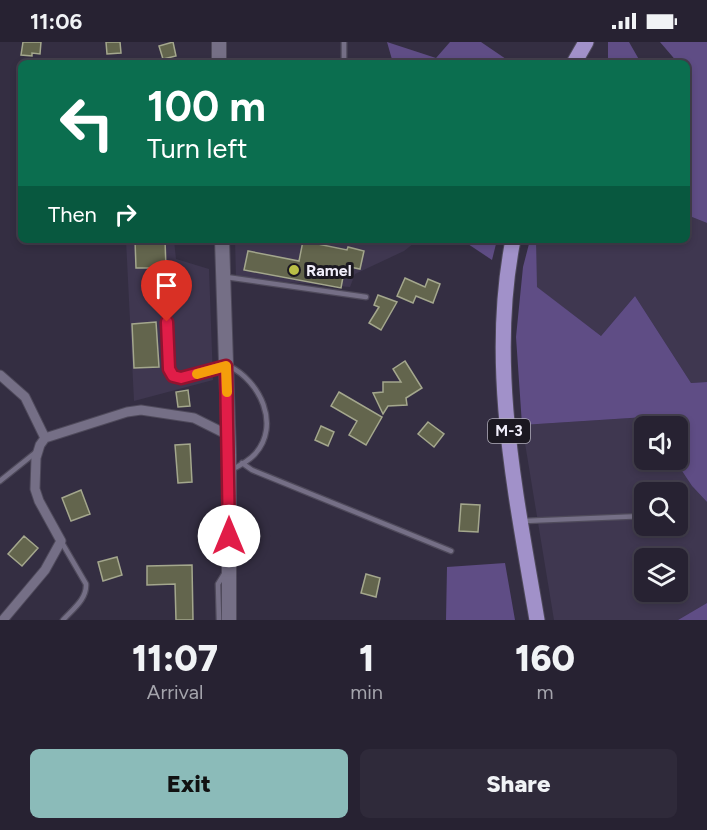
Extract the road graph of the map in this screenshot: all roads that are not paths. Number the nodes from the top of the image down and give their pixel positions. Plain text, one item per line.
1 (219, 42) edge
2 (344, 42) edge
3 (586, 42) edge
4 (219, 60) edge
5 (344, 60) edge
6 (576, 60) edge
7 (222, 243) edge
8 (513, 243) edge
9 (223, 277) junction
10 (366, 297) dead end
11 (166, 299) dead end
12 (226, 366) junction
13 (0, 375) edge
14 (228, 435) junction
15 (45, 438) junction
16 (39, 450) junction
17 (242, 463) junction
18 (229, 472) junction
19 (0, 481) edge
20 (634, 516) edge
21 (521, 521) junction
22 (61, 541) junction
23 (451, 551) dead end
24 (228, 569) junction
25 (3, 620) edge
26 (63, 620) edge
27 (219, 620) edge
28 (229, 620) edge
29 (537, 620) edge

1 - 4 main road
2 - 5 lane
3 - 6 main road
7 - 9 main road
8 - 21 main road, M-3
9 - 10 lane
9 - 12 main road
11 - 12 lane
12 - 14 main road
12 - 17 lane
13 - 15 street
14 - 15 street
14 - 18 main road
15 - 16 street
16 - 19 lane
16 - 22 street
17 - 18 lane
17 - 23 lane
18 - 24 main road
20 - 21 lane
21 - 29 main road, M-3
22 - 25 street
22 - 26 lane
24 - 27 lane
24 - 28 main road

